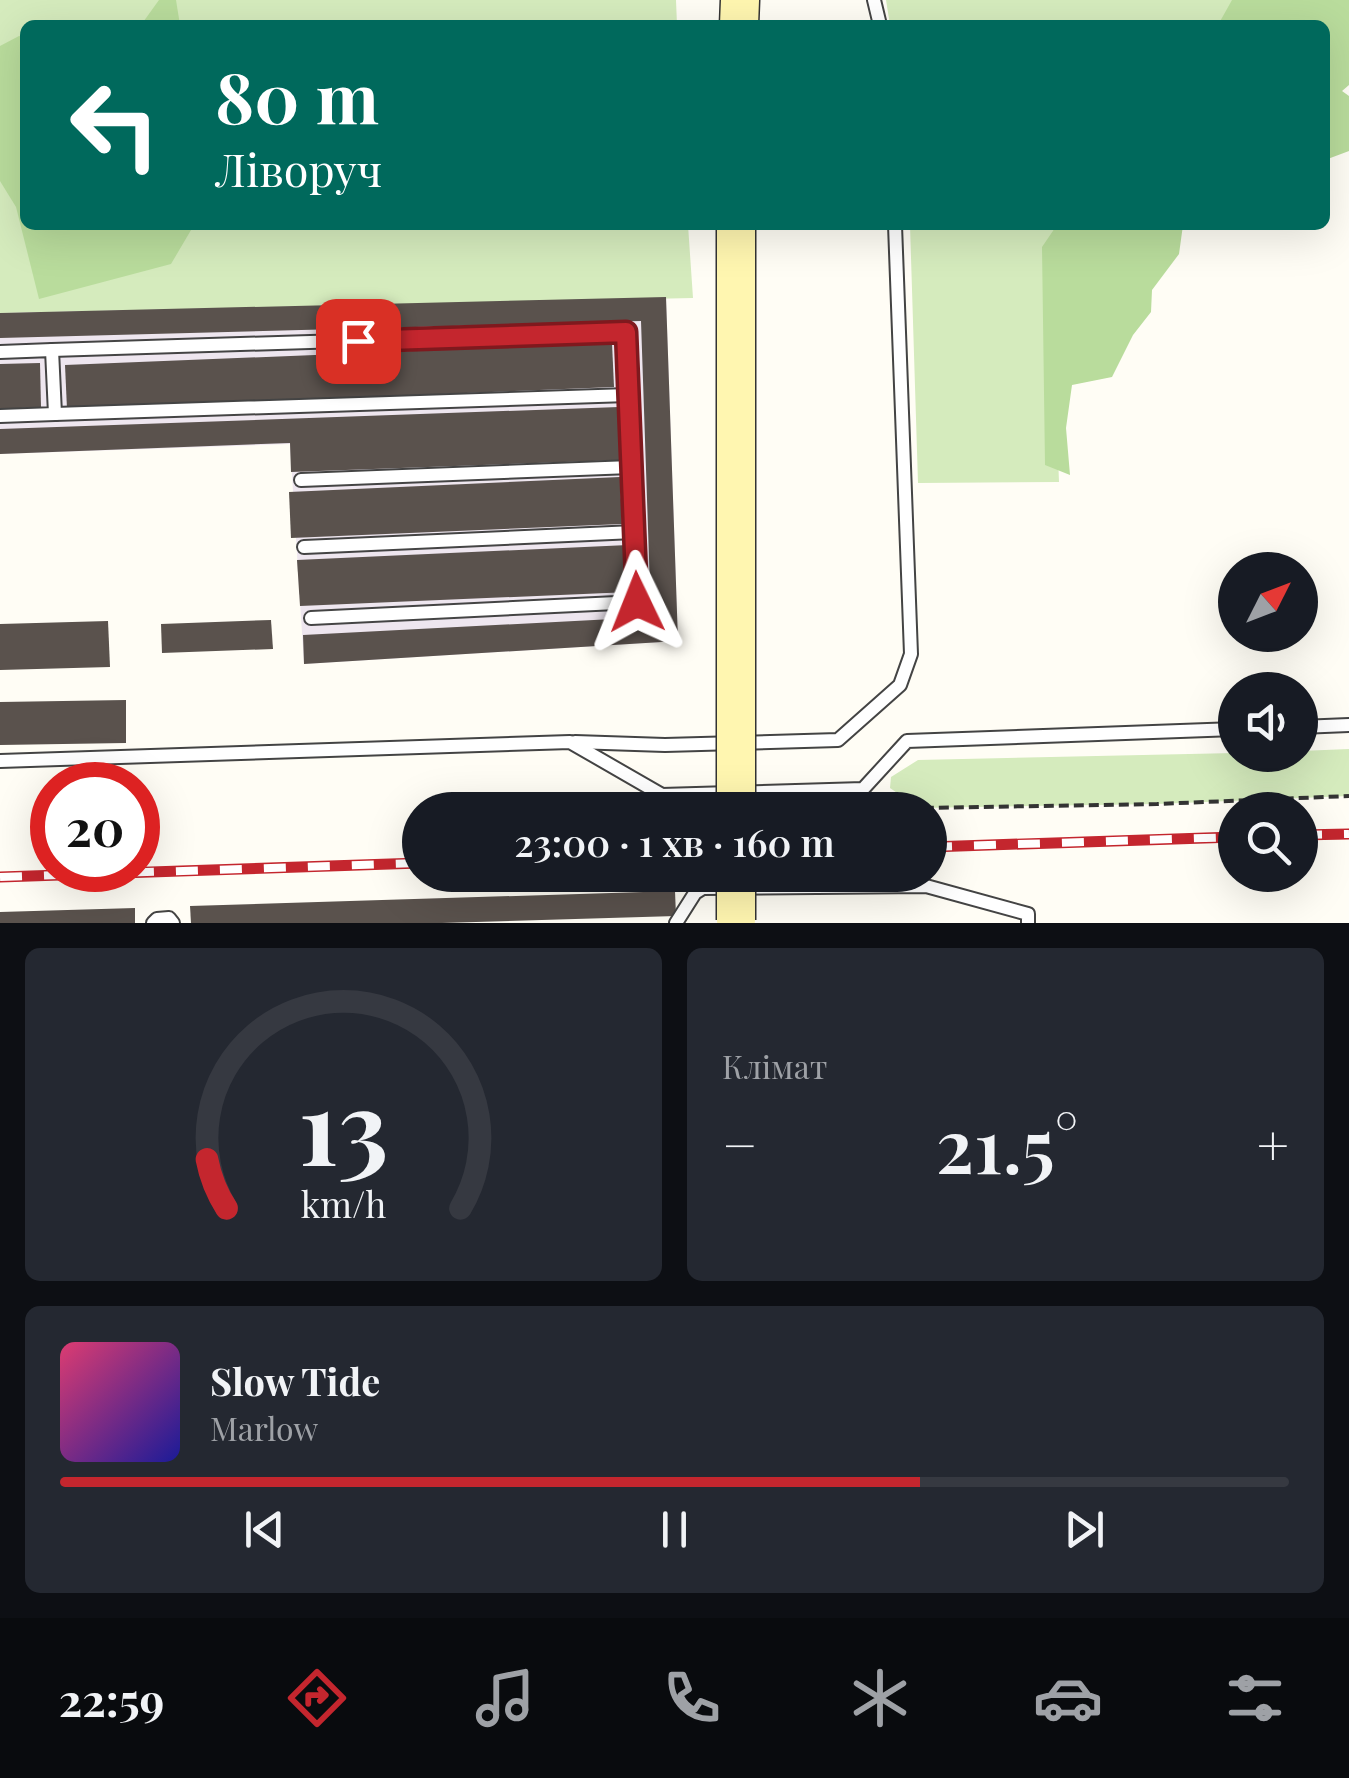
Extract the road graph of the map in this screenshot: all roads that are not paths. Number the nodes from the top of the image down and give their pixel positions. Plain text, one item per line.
1 (736, 230) edge
2 (895, 230) edge
3 (52, 350) junction
4 (0, 352) edge
5 (628, 395) junction
6 (55, 414) junction
7 (0, 416) edge
8 (632, 467) junction
9 (302, 480) dead end
10 (634, 532) junction
11 (304, 547) dead end
12 (311, 618) dead end
13 (1349, 725) edge
14 (1318, 726) edge
15 (1218, 730) edge
16 (570, 742) junction
17 (0, 761) edge
18 (736, 792) edge
19 (736, 892) edge
20 (153, 923) edge
21 (174, 923) edge
22 (676, 923) edge
23 (736, 923) edge
24 (1028, 923) edge

1 - 18 street, bridge
2 - 16 lane
3 - 4 lane
3 - 5 lane
3 - 6 lane
5 - 6 lane
5 - 8 lane
6 - 7 lane
8 - 9 lane
8 - 10 lane
10 - 11 lane
10 - 12 lane
13 - 14 lane
15 - 16 lane
16 - 17 lane
19 - 23 street, bridge
20 - 21 lane
22 - 24 lane

